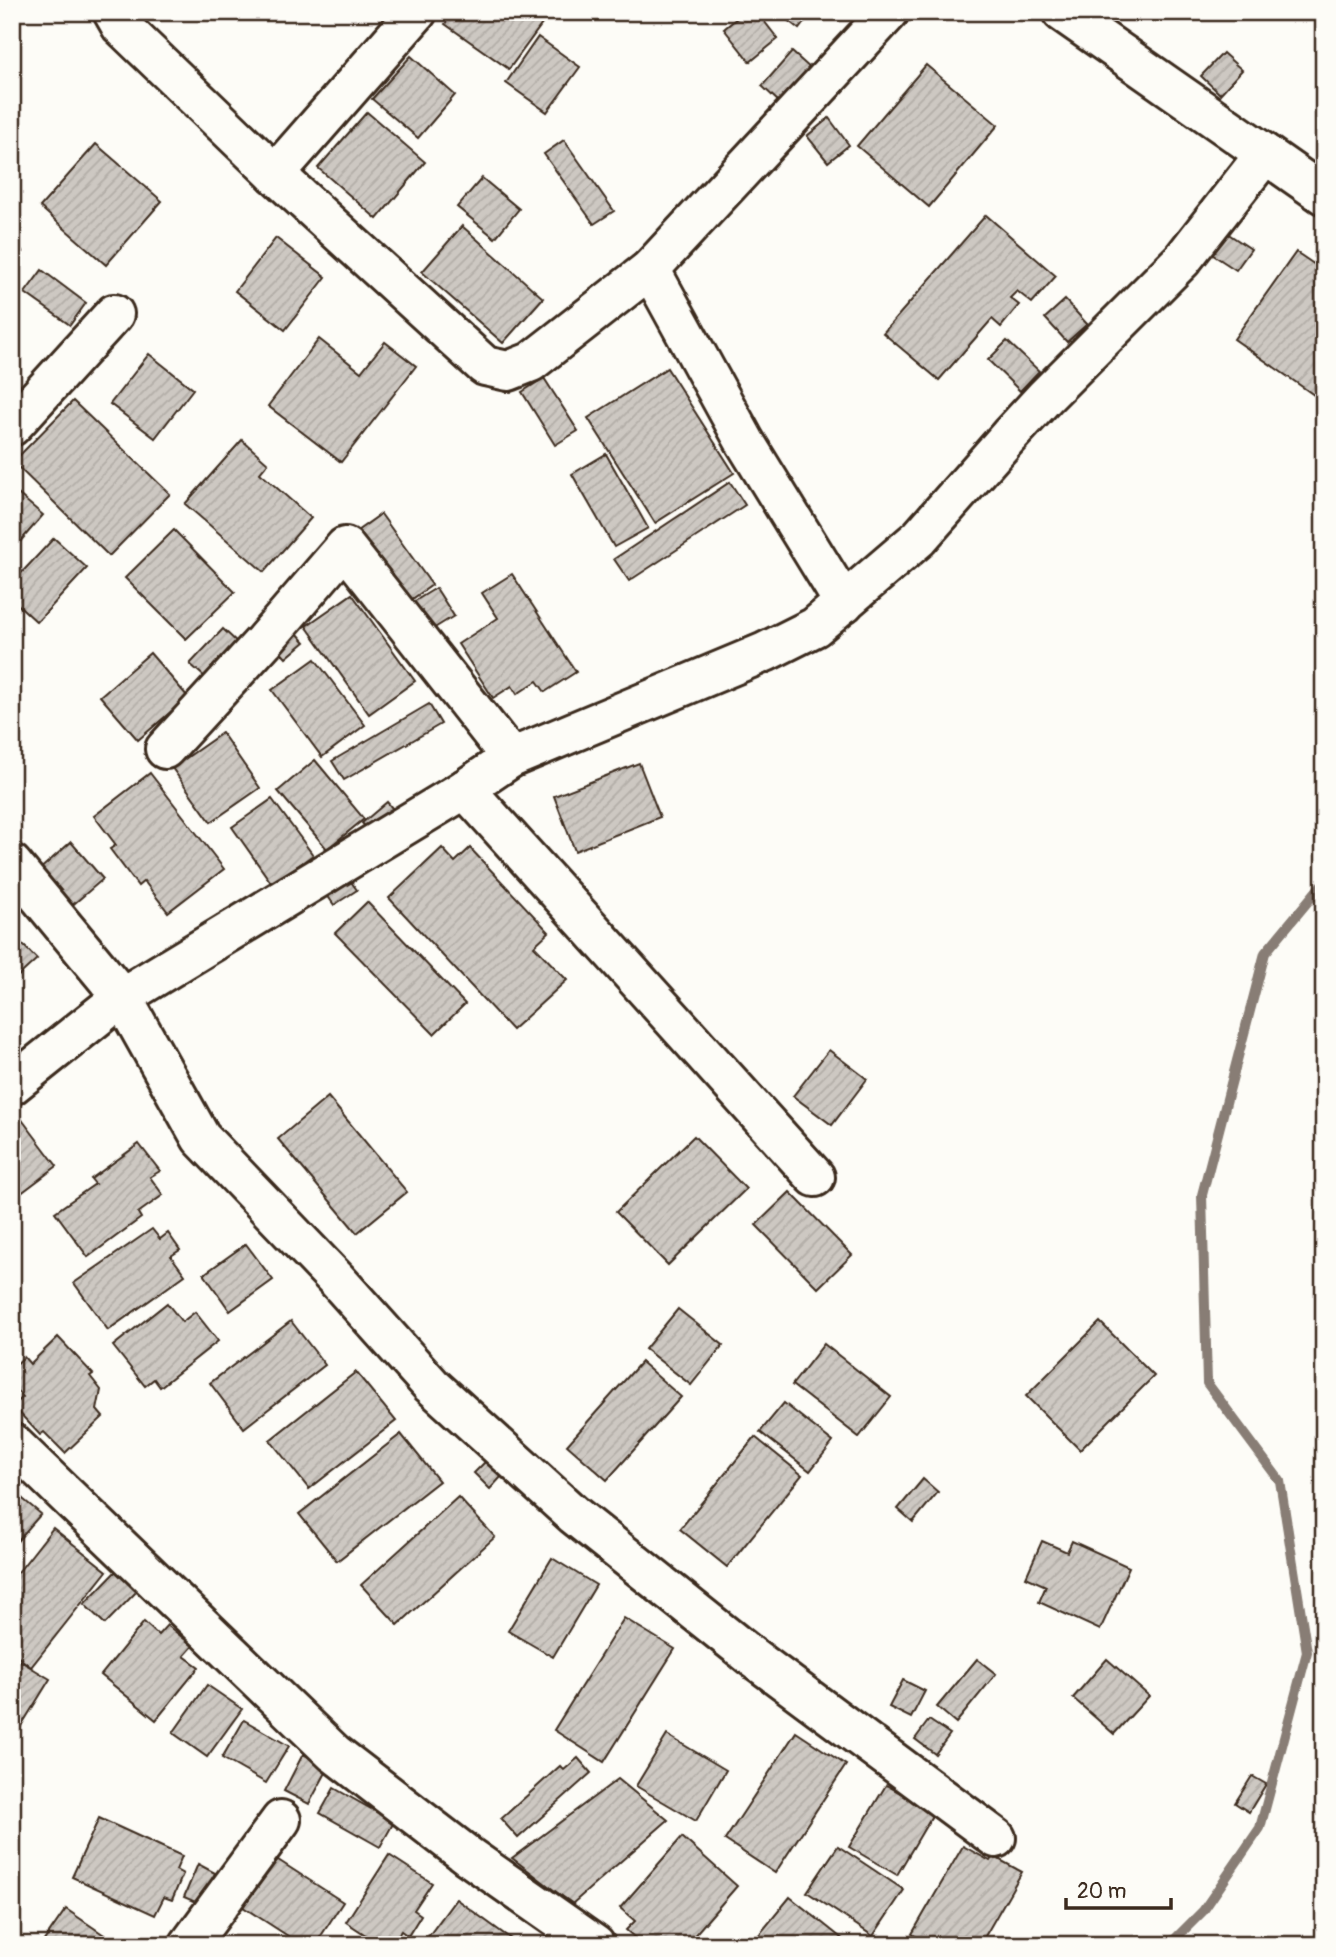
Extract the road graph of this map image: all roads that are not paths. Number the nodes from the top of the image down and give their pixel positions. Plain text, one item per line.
1 (113, 12) edge
2 (417, 12) edge
3 (889, 12) edge
4 (1062, 12) edge
5 (1265, 154) junction
6 (275, 174) junction
7 (1324, 195) edge
8 (650, 269) junction
9 (114, 314) dead end
10 (12, 426) edge
11 (844, 603) junction
12 (165, 749) dead end
13 (511, 758) junction
14 (465, 789) junction
15 (12, 864) edge
16 (122, 997) junction
17 (12, 1085) edge
18 (815, 1177) dead end
19 (12, 1443) edge
20 (281, 1820) dead end
21 (996, 1838) dead end
22 (189, 1945) edge
23 (595, 1945) edge

1 - 6 street
2 - 6 street
3 - 8 street
4 - 5 street
5 - 7 street
5 - 11 street
6 - 8 street
8 - 11 street
9 - 10 street
11 - 13 street
12 - 13 street
13 - 14 street
14 - 16 street
14 - 18 street
15 - 16 street
16 - 17 street
16 - 21 street
19 - 23 street
20 - 22 street

